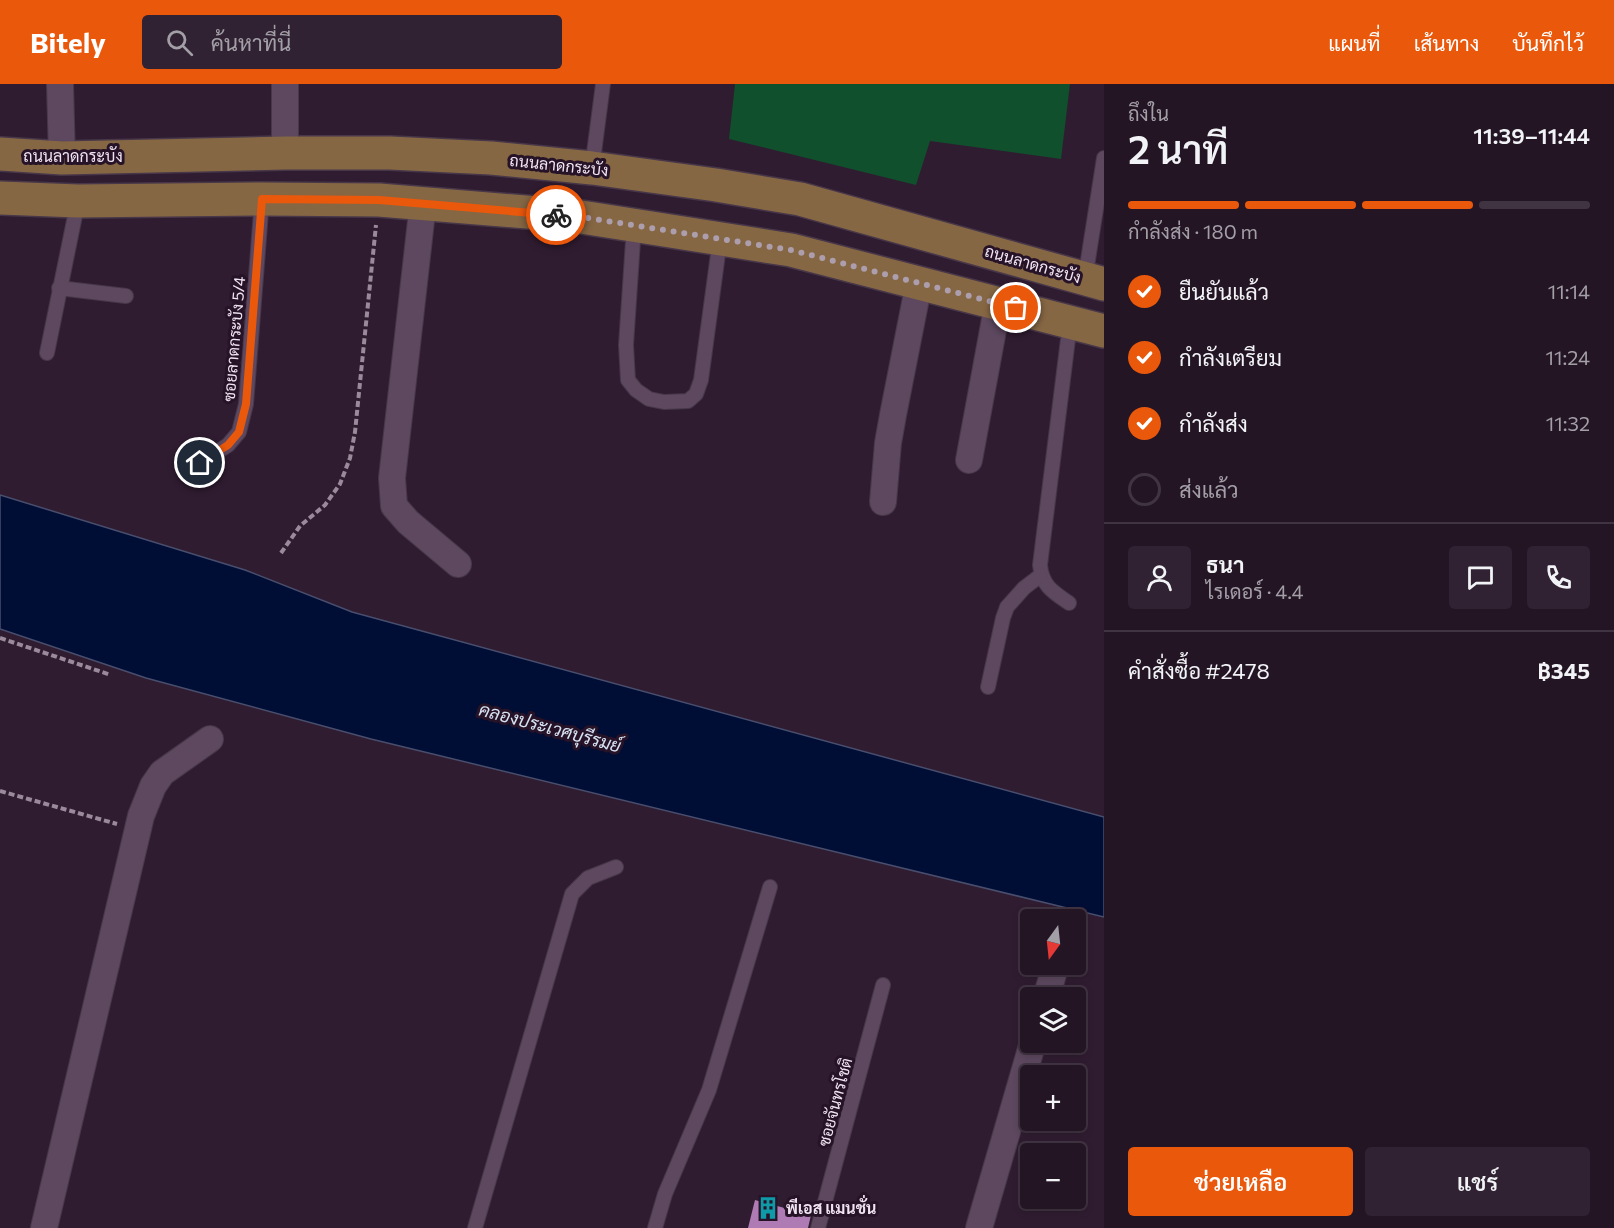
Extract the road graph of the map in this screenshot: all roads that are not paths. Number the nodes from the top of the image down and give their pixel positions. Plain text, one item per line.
1 (60, 84) edge
2 (285, 84) edge
3 (603, 84) edge
4 (285, 153) junction
5 (0, 154) edge
6 (1104, 156) edge
7 (62, 158) junction
8 (592, 168) junction
9 (0, 198) edge
10 (262, 199) junction
11 (800, 199) junction
12 (78, 201) junction
13 (423, 203) junction
14 (634, 225) junction
15 (720, 239) junction
16 (791, 250) junction
17 (1095, 281) edge
18 (919, 283) junction
19 (59, 288) junction
20 (126, 296) dead end
21 (998, 303) junction
22 (1070, 323) junction
23 (1104, 331) edge
24 (47, 353) dead end
25 (969, 460) dead end
26 (200, 463) dead end
27 (883, 502) dead end
28 (458, 564) dead end
29 (1041, 575) junction
30 (1069, 603) dead end
31 (988, 687) dead end
32 (210, 739) dead end
33 (616, 867) dead end
34 (770, 886) dead end
35 (884, 985) dead end
36 (1030, 1053) edge
37 (44, 1228) edge
38 (475, 1228) edge
39 (655, 1228) edge
40 (818, 1228) edge
41 (979, 1228) edge

1 - 7 street
2 - 4 street
3 - 8 lane
4 - 7 main road, ถนนลาดกระบัง
4 - 8 main road, ถนนลาดกระบัง
5 - 7 main road, ถนนลาดกระบัง
6 - 17 lane
8 - 11 main road, ถนนลาดกระบัง
9 - 12 main road
10 - 12 main road
10 - 13 main road
10 - 26 lane, ซอยลาดกระบัง 5/4
11 - 16 main road
11 - 17 main road, ถนนลาดกระบัง
12 - 19 lane
13 - 14 main road
13 - 28 street
14 - 15 main road
14 - 15 lane
15 - 16 main road
16 - 18 main road
18 - 21 main road
18 - 27 street
19 - 20 lane
19 - 24 lane
21 - 22 main road
21 - 25 street
22 - 23 main road
22 - 29 lane
29 - 30 lane
29 - 31 lane
32 - 37 street
33 - 38 lane
34 - 39 lane
35 - 40 lane, ซอยจันทรโชติ
36 - 41 street

